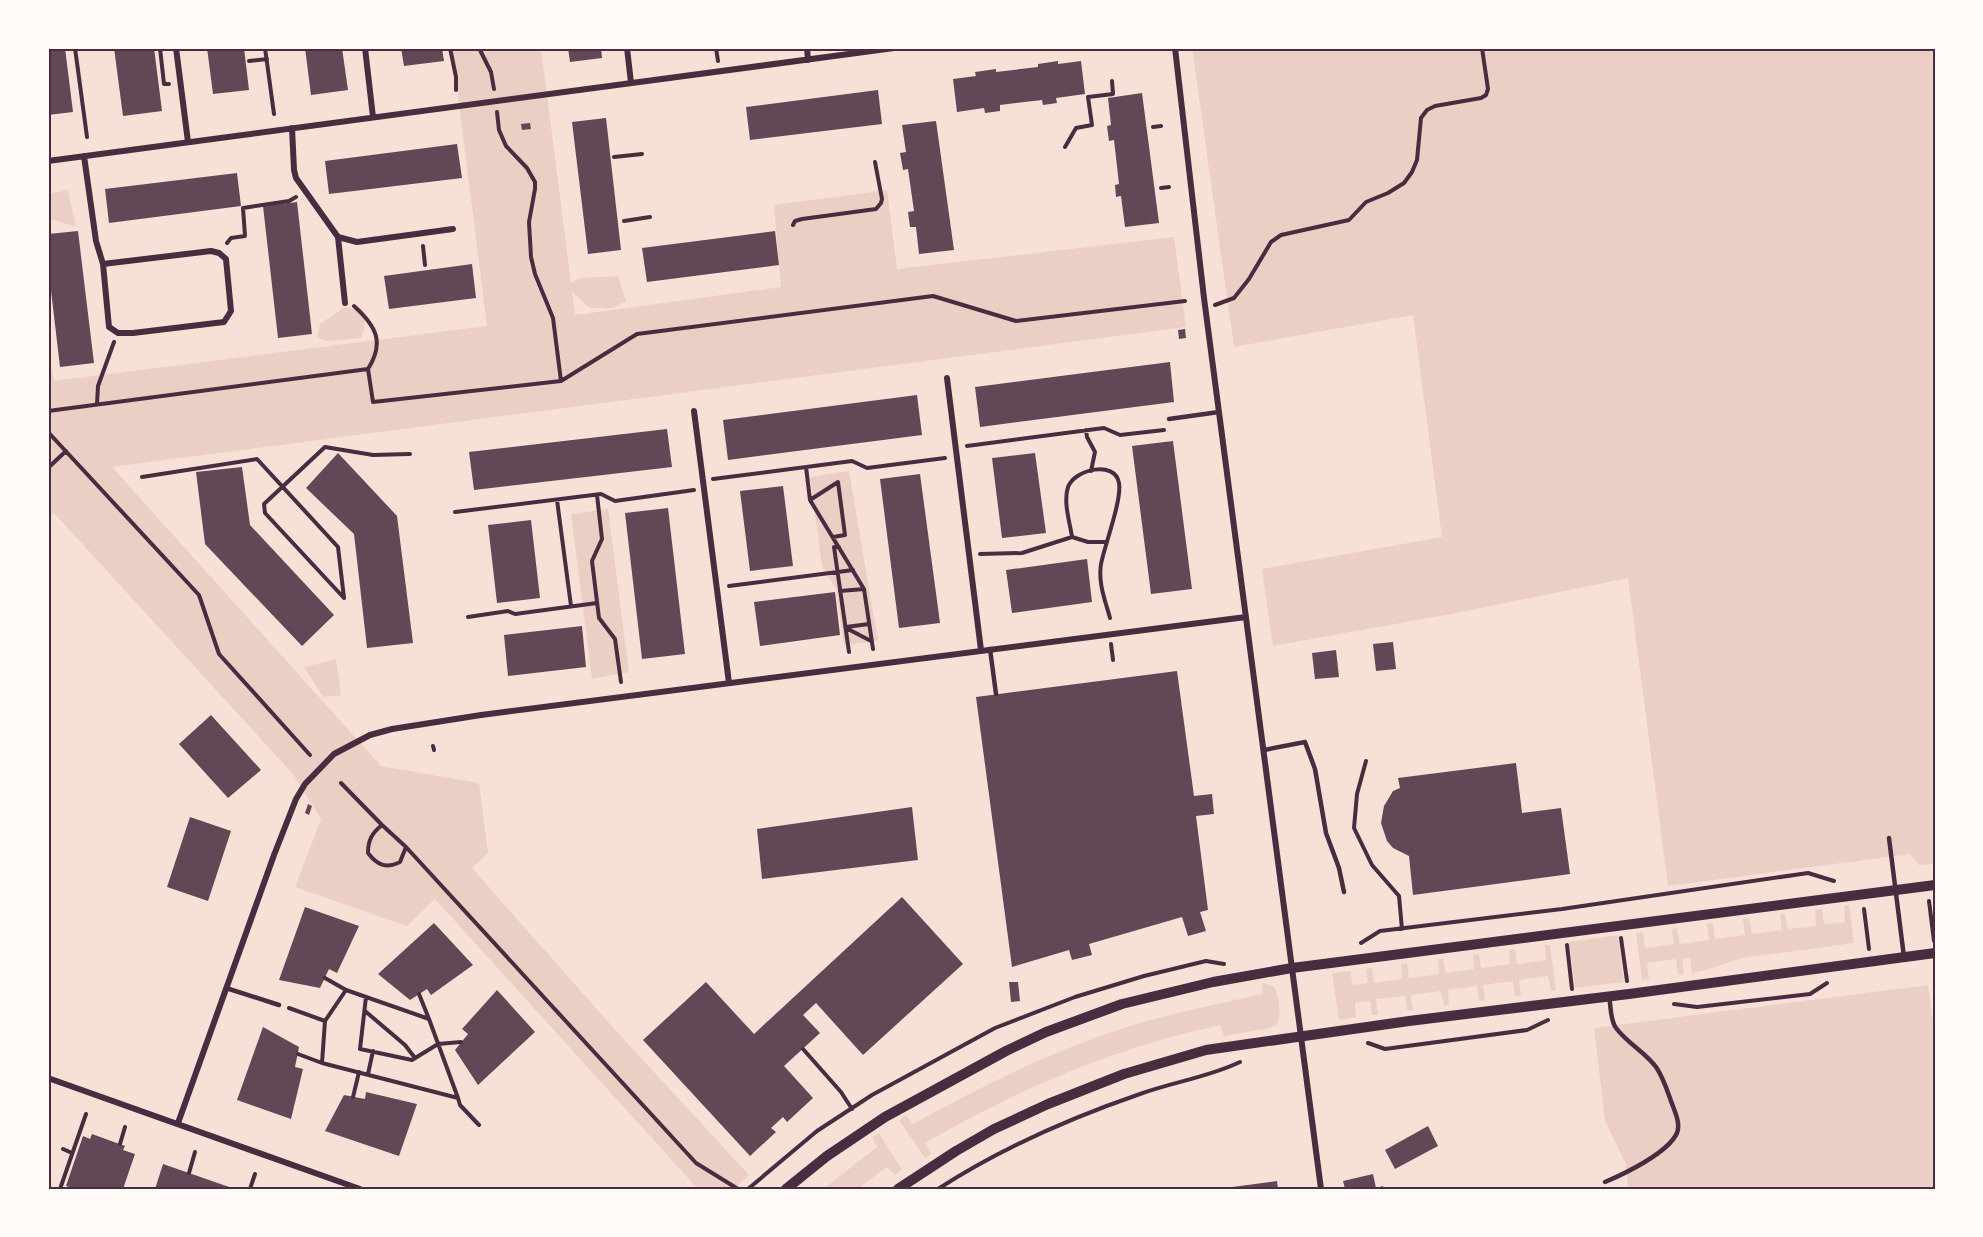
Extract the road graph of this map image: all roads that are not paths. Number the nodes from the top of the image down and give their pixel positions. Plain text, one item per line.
1 (176, 48) edge
2 (365, 48) edge
3 (627, 48) edge
4 (807, 48) edge
5 (894, 48) edge
6 (1175, 48) edge
7 (808, 60) junction
8 (631, 83) junction
9 (373, 117) junction
10 (292, 128) junction
11 (188, 142) junction
12 (84, 156) junction
13 (48, 161) edge
14 (453, 229) dead end
15 (338, 237) junction
16 (103, 264) junction
17 (345, 303) road end
18 (947, 378) dead end
19 (694, 411) dead end
20 (1219, 412) junction
21 (1169, 418) dead end
22 (1246, 616) junction
23 (990, 649) junction
24 (981, 650) junction
25 (729, 682) junction
26 (996, 694) dead end
27 (1264, 750) junction
28 (1889, 838) dead end
29 (1931, 885) edge
30 (1896, 890) junction
31 (1344, 892) dead end
32 (1935, 952) edge
33 (1904, 957) junction
34 (1292, 968) junction
35 (226, 988) junction
36 (1609, 996) junction
37 (279, 1005) road end
38 (1300, 1036) junction
39 (48, 1078) edge
40 (178, 1123) junction
41 (1605, 1182) dead end
42 (360, 1189) edge
43 (786, 1189) edge
44 (898, 1189) edge
45 (1321, 1189) edge

1 - 11 street
2 - 9 street
3 - 8 street
4 - 7 street
5 - 7 street
6 - 20 street
7 - 8 street
8 - 9 street
9 - 10 street
10 - 11 street
10 - 15 street
11 - 12 street
12 - 13 street
12 - 16 street
14 - 15 street
15 - 17 street
16 - 16 street
18 - 24 street
19 - 25 street
20 - 21 lane
20 - 22 street
22 - 23 street
22 - 27 street
23 - 24 street
23 - 26 lane
24 - 25 street
25 - 35 street
27 - 31 lane
27 - 34 street
28 - 30 lane
29 - 30 street
30 - 33 lane
30 - 34 street
32 - 33 street
33 - 36 street
34 - 38 street
34 - 43 street
35 - 37 lane
35 - 40 street
36 - 38 street
36 - 41 lane
38 - 44 street
38 - 45 street
39 - 40 street
40 - 42 street

